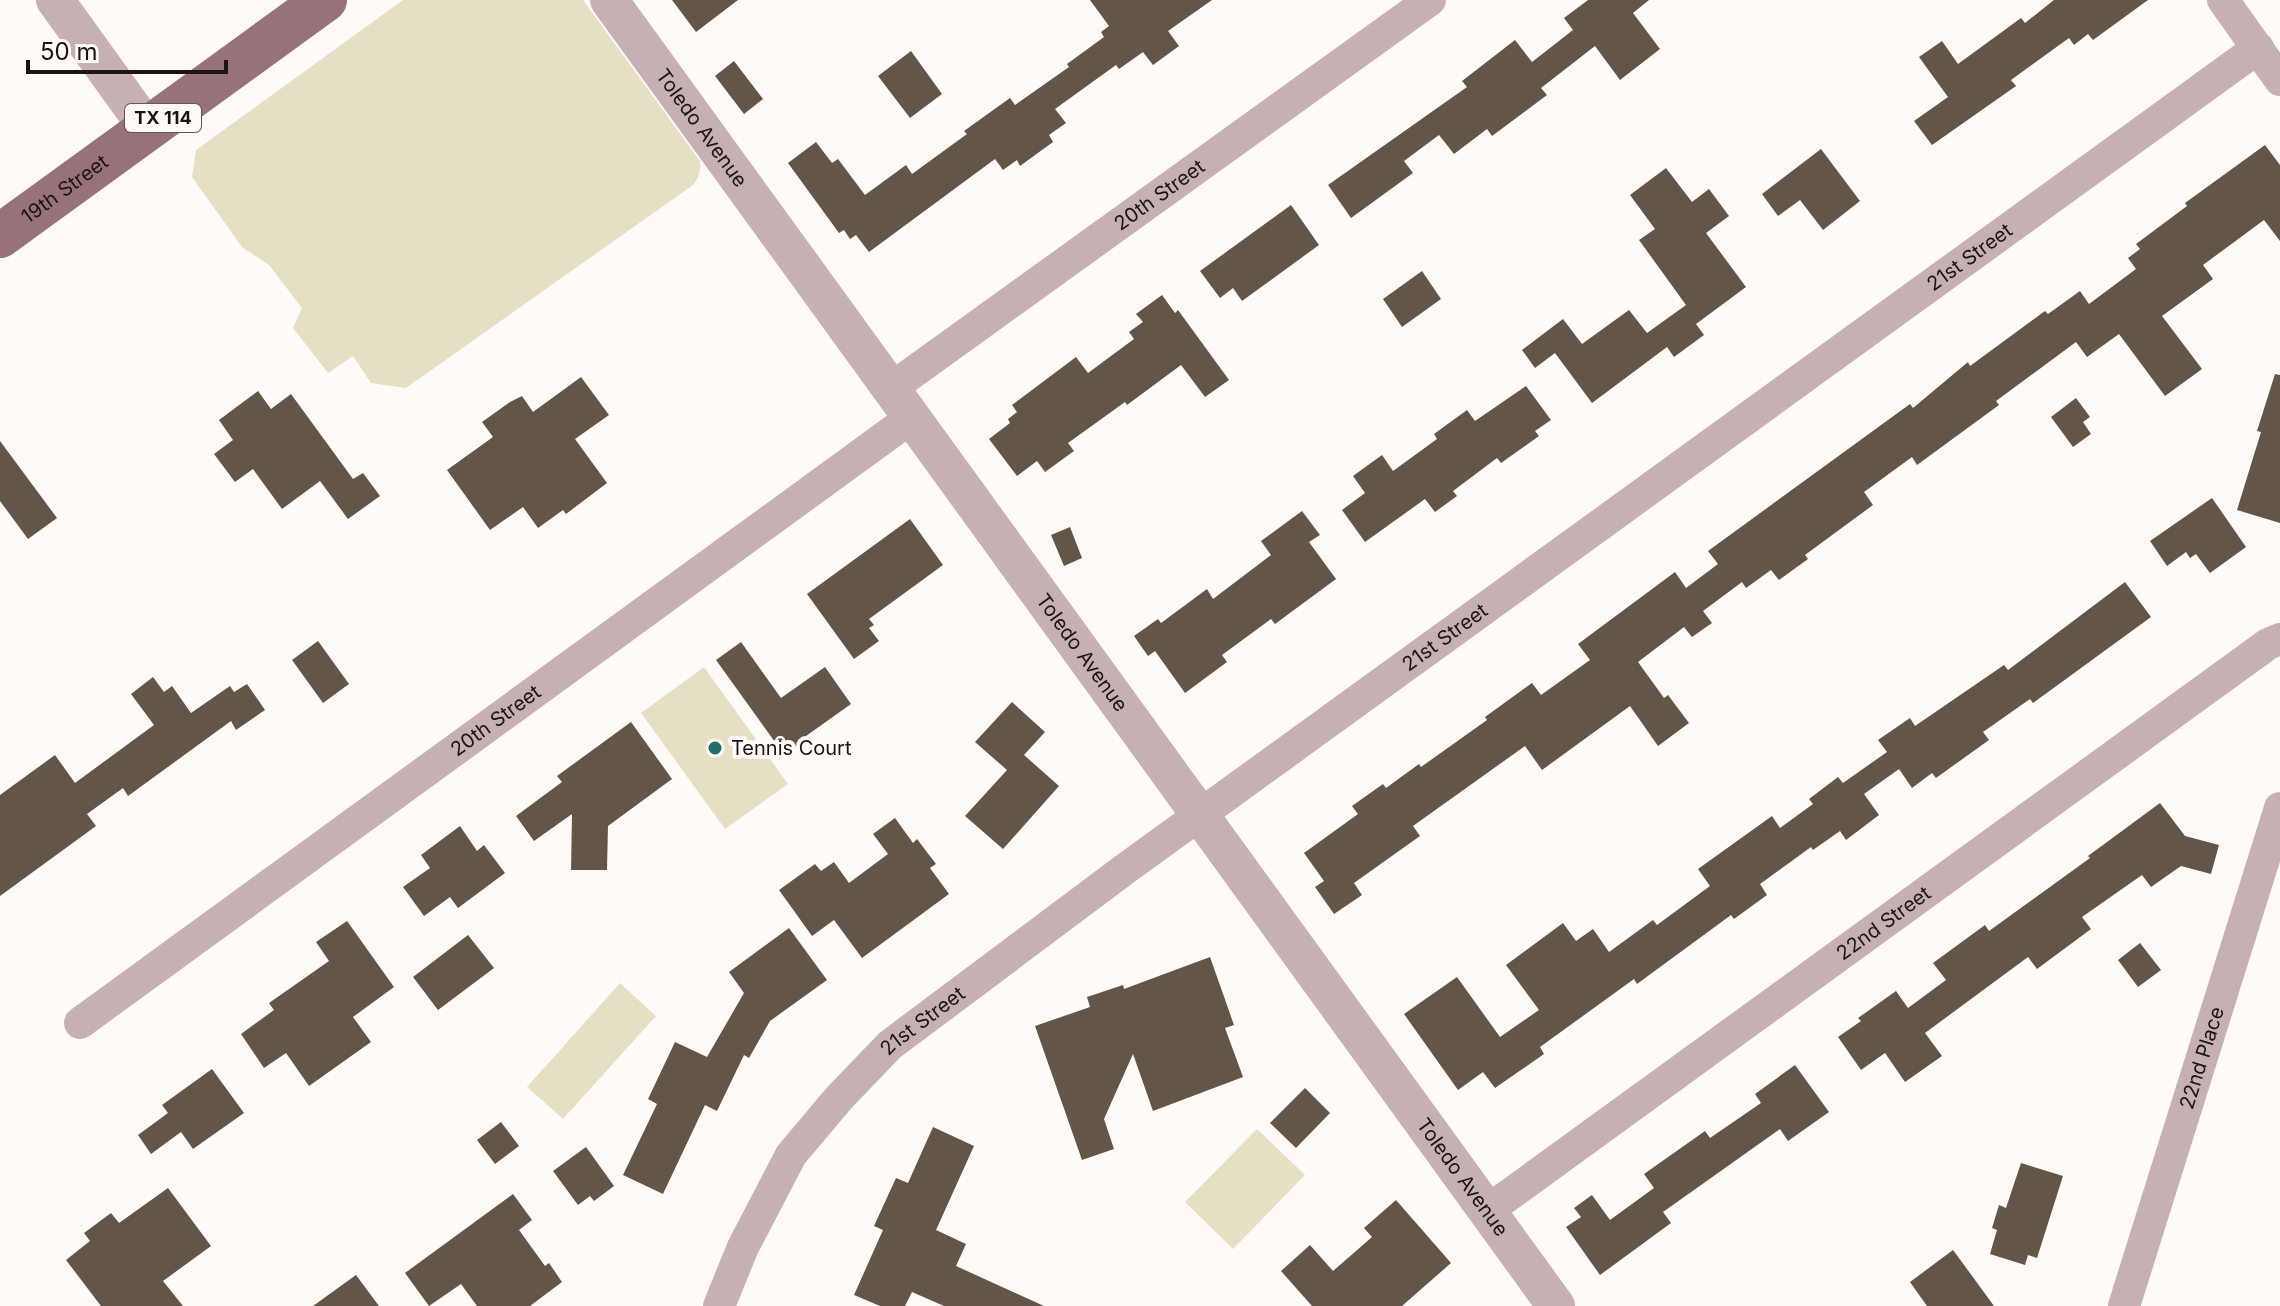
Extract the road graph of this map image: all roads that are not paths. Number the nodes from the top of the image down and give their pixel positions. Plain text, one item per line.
1 (55, 0) edge
2 (325, 0) edge
3 (609, 0) edge
4 (1430, 0) edge
5 (2223, 0) edge
6 (2258, 48) junction
7 (2280, 80) edge
8 (148, 129) junction
9 (0, 236) edge
10 (901, 403) junction
11 (2280, 639) edge
12 (2280, 808) edge
13 (1200, 815) junction
14 (80, 1023) dead end
15 (1487, 1211) junction
16 (719, 1306) edge
17 (1556, 1306) edge
18 (2124, 1306) edge

1 - 8 street
2 - 8 main road, 19th Street / TX 114
3 - 10 street, Toledo Avenue
4 - 10 street, 20th Street
5 - 6 street
6 - 7 street
6 - 13 street, 21st Street
8 - 9 main road, 19th Street / TX 114
10 - 13 street, Toledo Avenue
10 - 14 street, 20th Street
11 - 15 street, 22nd Street
12 - 18 street, 22nd Place
13 - 15 street, Toledo Avenue
13 - 16 street, 21st Street
15 - 17 street, Toledo Avenue

